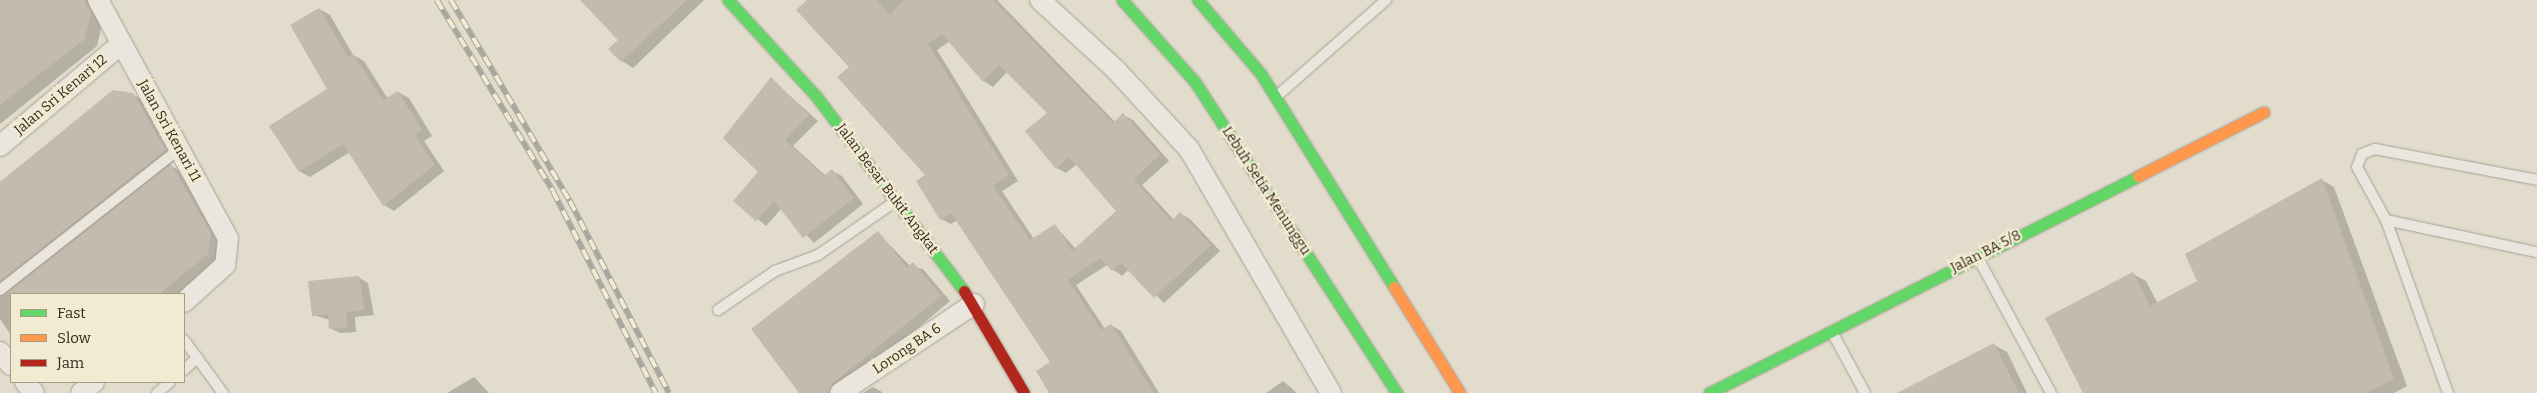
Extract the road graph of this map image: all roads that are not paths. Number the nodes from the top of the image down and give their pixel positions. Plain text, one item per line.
1 (98, 0) edge
2 (728, 0) edge
3 (1040, 0) edge
4 (1122, 0) edge
5 (1198, 0) edge
6 (1386, 0) edge
7 (121, 44) junction
8 (1275, 97) junction
9 (2264, 112) dead end
10 (0, 146) edge
11 (179, 149) junction
12 (2537, 180) edge
13 (896, 200) junction
14 (2386, 220) junction
15 (2537, 252) edge
16 (1977, 257) junction
17 (0, 290) edge
18 (185, 301) edge
19 (974, 304) junction
20 (718, 310) dead end
21 (1831, 331) junction
22 (185, 341) edge
23 (0, 352) edge
24 (197, 358) junction
25 (10, 364) edge
26 (185, 369) edge
27 (26, 383) edge
28 (93, 383) edge
29 (169, 383) edge
30 (34, 393) edge
31 (81, 393) edge
32 (157, 393) edge
33 (223, 393) edge
34 (840, 393) edge
35 (1024, 393) edge
36 (1331, 393) edge
37 (1397, 393) edge
38 (1460, 393) edge
39 (1709, 393) edge
40 (1865, 393) edge
41 (2051, 393) edge
42 (2448, 393) edge

1 - 7 street, Jalan Sri Kenari 11
2 - 13 street, Jalan Besar Bukit Angkat
3 - 36 street
4 - 37 street, Lebuh Setia Menunggu
5 - 8 street
6 - 8 lane
7 - 10 street, Jalan Sri Kenari 12
7 - 11 street, Jalan Sri Kenari 11
8 - 38 street
9 - 16 street, Jalan BA 5/8
11 - 17 lane
11 - 18 street, Jalan Sri Kenari 11
12 - 14 lane
13 - 19 street, Jalan Besar Bukit Angkat
13 - 20 lane
14 - 15 lane
14 - 42 lane
16 - 21 street, Jalan BA 5/8
16 - 41 lane
19 - 34 street, Lorong BA 6
19 - 35 street, Jalan Besar Bukit Angkat
21 - 39 street, Jalan BA 5/8
21 - 40 lane
22 - 24 lane
23 - 25 street
24 - 26 lane
24 - 33 lane
27 - 30 street
28 - 31 street
29 - 32 lane

